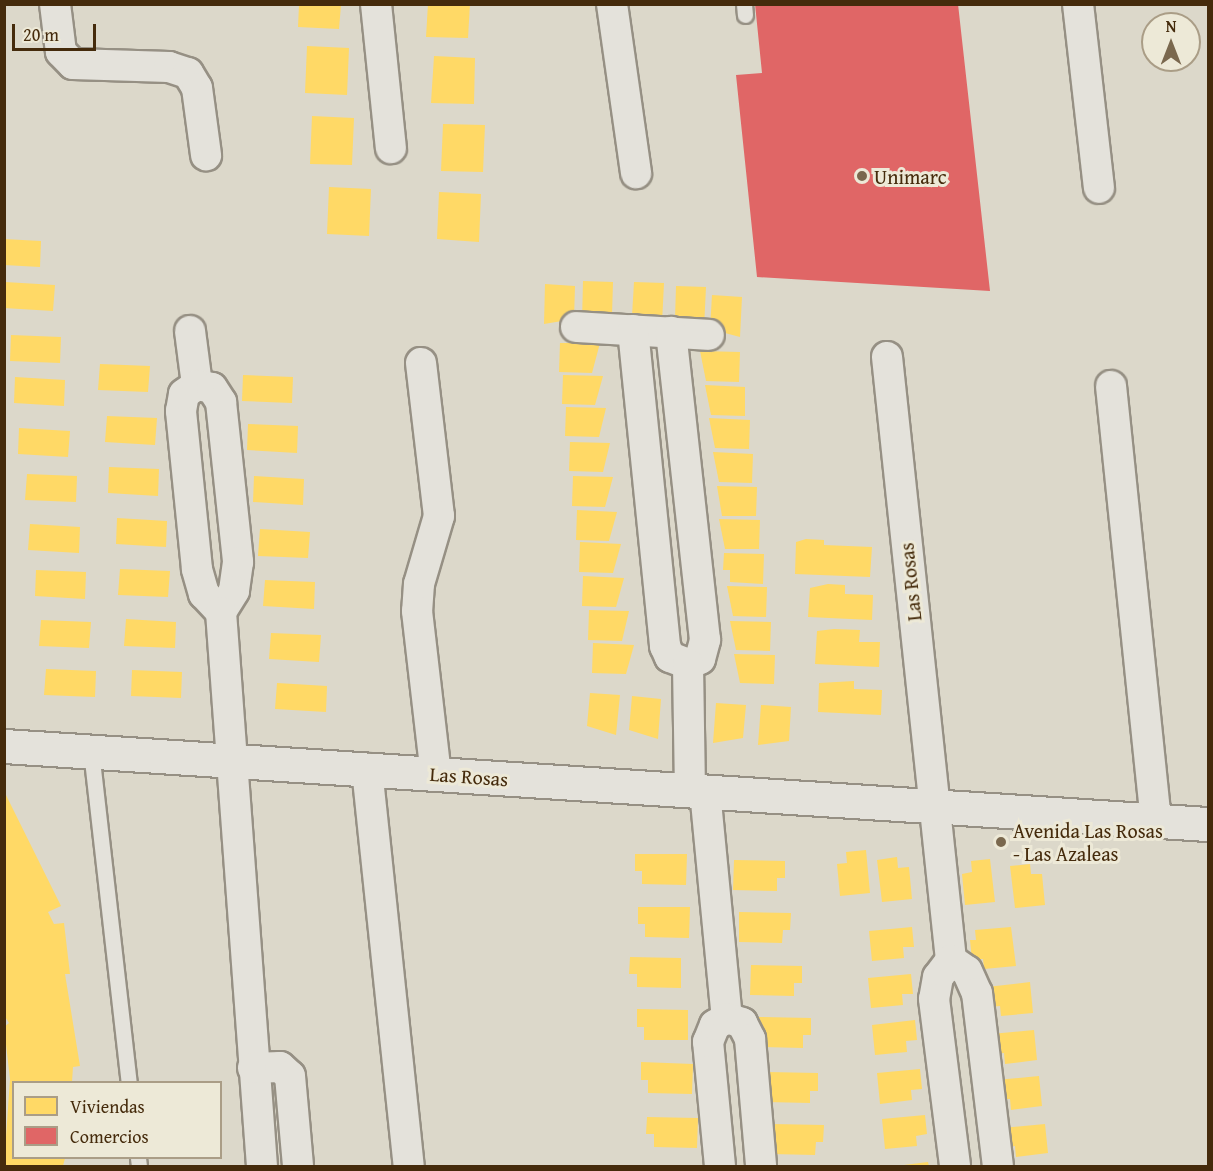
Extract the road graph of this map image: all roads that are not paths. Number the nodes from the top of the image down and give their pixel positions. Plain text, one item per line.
1 (55, 4) edge
2 (376, 4) edge
3 (612, 4) edge
4 (1078, 4) edge
5 (391, 148) dead end
6 (206, 155) dead end
7 (636, 173) dead end
8 (1099, 188) dead end
9 (576, 327) dead end
10 (633, 330) junction
11 (190, 331) dead end
12 (671, 332) junction
13 (709, 335) dead end
14 (887, 357) dead end
15 (421, 363) dead end
16 (197, 385) junction
17 (1111, 386) dead end
18 (221, 612) junction
19 (688, 664) junction
20 (4, 746) edge
21 (91, 751) junction
22 (230, 760) junction
23 (367, 769) junction
24 (436, 774) junction
25 (697, 791) junction
26 (934, 806) junction
27 (1156, 820) junction
28 (1209, 824) edge
29 (951, 960) junction
30 (727, 1018) junction
31 (253, 1068) junction
32 (129, 1081) edge
33 (262, 1167) edge
34 (298, 1167) edge
35 (409, 1167) edge
36 (720, 1167) edge
37 (761, 1167) edge
38 (955, 1167) edge
39 (998, 1167) edge

1 - 6 street
2 - 5 street
3 - 7 street
4 - 8 street
9 - 10 street
10 - 12 street
10 - 19 street
11 - 16 street
12 - 13 street
12 - 19 street
14 - 26 street, Las Rosas
15 - 24 street
16 - 18 street
16 - 18 street
17 - 27 street
18 - 22 street
19 - 25 street
20 - 21 street, Las Rosas
21 - 22 street, Las Rosas
21 - 32 lane
22 - 23 street, Las Rosas
22 - 31 street
23 - 24 street, Las Rosas
23 - 35 street
24 - 25 street, Las Rosas
25 - 26 street, Las Rosas
25 - 30 street
26 - 27 street, Las Rosas
26 - 29 street
27 - 28 street, Las Rosas
29 - 38 street
29 - 39 street
30 - 36 street
30 - 37 street
31 - 33 street
31 - 34 street

